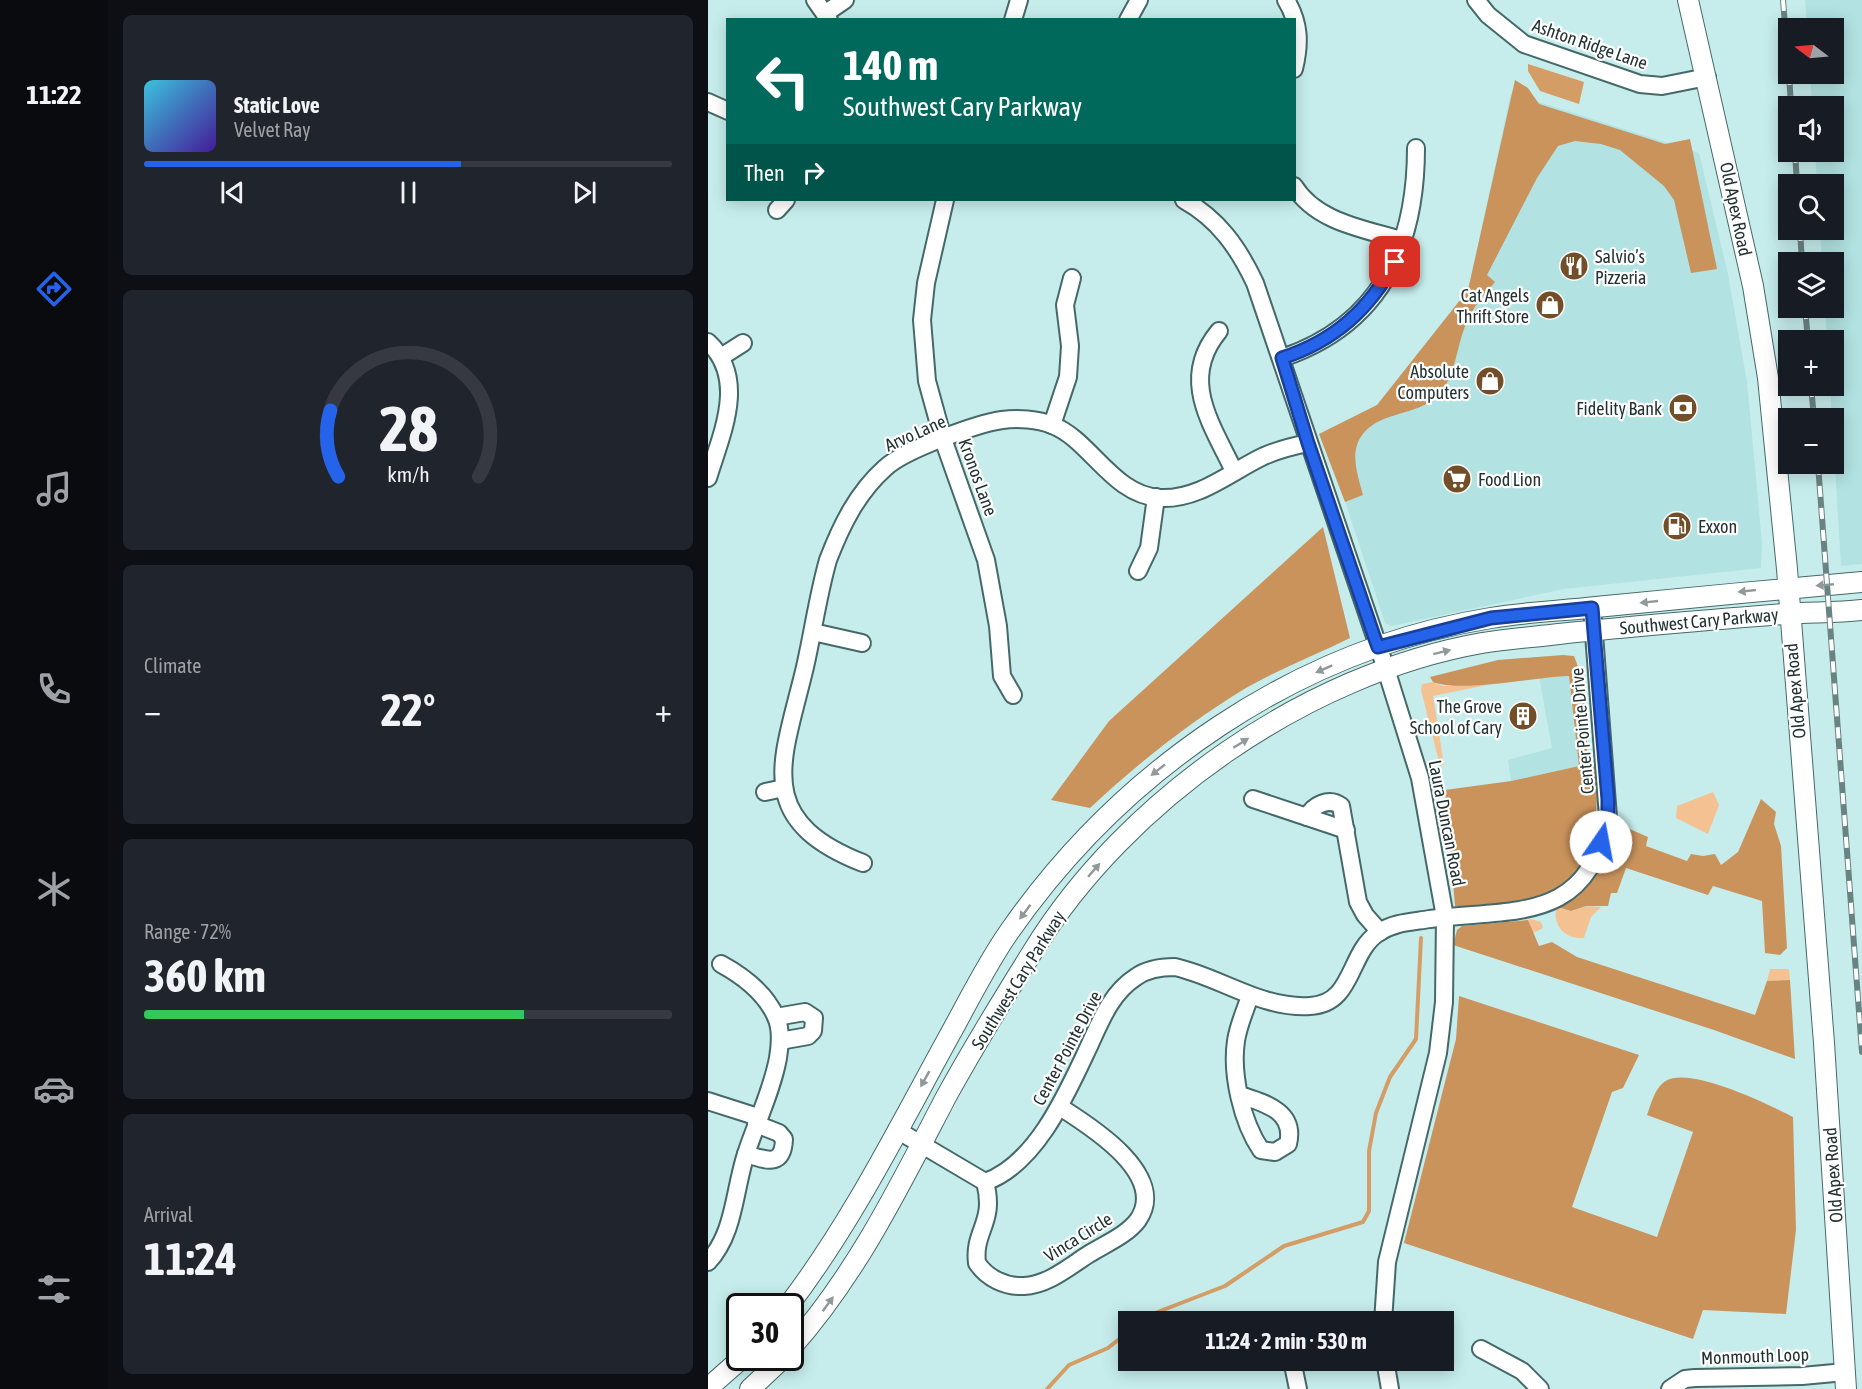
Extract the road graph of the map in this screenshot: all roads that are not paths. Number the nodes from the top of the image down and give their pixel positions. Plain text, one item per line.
1 (845, 0) edge
2 (1019, 0) edge
3 (1139, 0) edge
4 (1286, 0) edge
5 (1476, 0) edge
6 (1688, 0) edge
7 (823, 11) edge
8 (1014, 18) edge
9 (1129, 18) edge
10 (1295, 18) edge
11 (1296, 19) edge
12 (1296, 54) edge
13 (1707, 78) junction
14 (708, 102) edge
15 (726, 110) edge
16 (1416, 148) dead end
17 (1296, 188) edge
18 (945, 201) edge
19 (1185, 201) edge
20 (1404, 241) junction
21 (1072, 278) dead end
22 (1219, 331) dead end
23 (708, 342) edge
24 (743, 343) dead end
25 (721, 357) junction
26 (1282, 358) junction
27 (1052, 425) junction
28 (944, 440) junction
29 (1308, 443) junction
30 (1234, 471) junction
31 (708, 478) edge
32 (1156, 497) junction
33 (1138, 571) dead end
34 (1862, 582) edge
35 (1787, 588) junction
36 (1592, 608) junction
37 (1862, 610) edge
38 (1789, 614) junction
39 (1593, 630) junction
40 (813, 632) junction
41 (862, 643) dead end
42 (1378, 647) junction
43 (1386, 669) junction
44 (1013, 695) dead end
45 (783, 788) junction
46 (765, 792) dead end
47 (1253, 799) dead end
48 (1307, 817) junction
49 (1346, 830) junction
50 (863, 863) dead end
51 (1445, 917) junction
52 (1380, 932) junction
53 (721, 964) dead end
54 (1250, 996) junction
55 (776, 1017) junction
56 (780, 1041) junction
57 (1240, 1095) dead end
58 (708, 1101) edge
59 (1060, 1107) junction
60 (757, 1121) junction
61 (897, 1130) junction
62 (921, 1146) junction
63 (746, 1154) junction
64 (985, 1182) junction
65 (708, 1262) edge
66 (797, 1293) edge
67 (1384, 1311) edge
68 (804, 1333) edge
69 (1481, 1349) dead end
70 (727, 1371) edge
71 (769, 1371) edge
72 (1294, 1371) edge
73 (1387, 1371) edge
74 (1846, 1380) edge
75 (708, 1388) edge
76 (750, 1389) edge
77 (1298, 1389) edge
78 (1390, 1389) edge
79 (1540, 1389) edge
80 (1670, 1389) edge

1 - 7 street
2 - 8 street
3 - 9 street
4 - 10 street
5 - 13 street, Ashton Ridge Lane
6 - 13 main road, Old Apex Road
11 - 12 street
13 - 35 main road, Old Apex Road
14 - 15 street
16 - 20 street
17 - 20 street
18 - 28 street, Kronos Lane
19 - 26 street, Laura Duncan Road
20 - 26 street
21 - 27 street
22 - 30 street
23 - 25 street
24 - 25 street
25 - 31 street
26 - 29 street, Laura Duncan Road
27 - 28 street, Arvo Lane
27 - 32 street, Arvo Lane
28 - 40 street, Arvo Lane
28 - 44 street, Kronos Lane
29 - 30 street, Arvo Lane
29 - 42 street, Laura Duncan Road
30 - 32 street, Arvo Lane
32 - 33 street
34 -> 35 main road, Southwest Cary Parkway
35 -> 36 main road, Southwest Cary Parkway
35 - 38 main road, Old Apex Road
36 - 39 street, Center Pointe Drive
36 - 42 main road, Southwest Cary Parkway
37 - 38 main road, Southwest Cary Parkway
38 - 39 main road, Southwest Cary Parkway
38 - 74 main road, Old Apex Road
43 -> 39 main road, Southwest Cary Parkway
39 - 51 street, Center Pointe Drive
40 - 41 street
40 - 45 street, Arvo Lane
42 - 43 street, Laura Duncan Road
42 -> 61 main road, Southwest Cary Parkway
43 - 51 street, Laura Duncan Road
62 -> 43 main road, Southwest Cary Parkway
45 - 46 street
45 - 50 street, Arvo Lane
47 - 48 street
48 - 49 street
48 - 49 street
49 - 52 street
51 - 52 street, Center Pointe Drive
51 - 67 street, Laura Duncan Road
52 - 54 street, Center Pointe Drive
53 - 55 street
54 - 57 street
54 - 59 street, Center Pointe Drive
55 - 56 street
55 - 56 street
56 - 60 street
58 - 60 street
59 - 64 street, Center Pointe Drive
59 - 64 street, Vinca Circle
60 - 63 street
60 - 63 street
61 - 62 street
61 - 66 main road, Southwest Cary Parkway
62 - 64 street
68 -> 62 main road, Southwest Cary Parkway
63 - 65 street
69 - 79 street
70 - 75 main road
71 - 76 main road
72 - 77 street
73 - 78 street
74 - 80 street, Monmouth Loop

